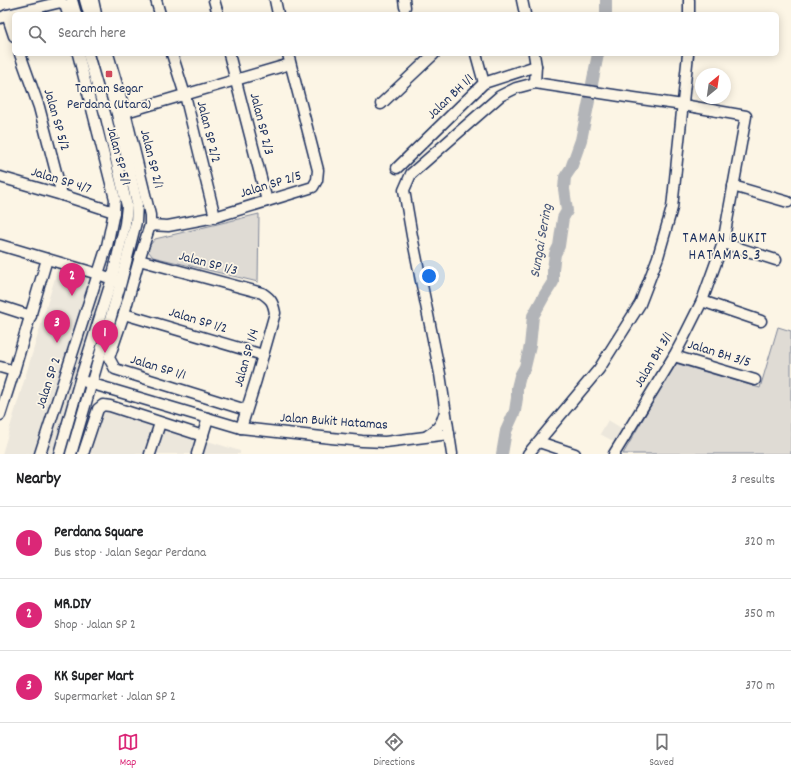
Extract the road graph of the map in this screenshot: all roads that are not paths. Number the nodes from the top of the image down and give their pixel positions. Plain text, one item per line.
1 (85, 0) edge
2 (92, 0) edge
3 (156, 0) edge
4 (214, 0) edge
5 (275, 0) edge
6 (522, 0) edge
7 (689, 0) edge
8 (68, 6) edge
9 (20, 12) edge
10 (88, 12) edge
11 (95, 12) edge
12 (159, 12) edge
13 (217, 12) edge
14 (278, 12) edge
15 (525, 12) edge
16 (690, 12) edge
17 (3, 16) edge
18 (12, 32) edge
19 (21, 56) edge
20 (79, 56) edge
21 (89, 56) edge
22 (101, 56) edge
23 (108, 56) edge
24 (173, 56) edge
25 (229, 56) edge
26 (432, 56) edge
27 (477, 56) edge
28 (534, 56) edge
29 (688, 56) edge
30 (289, 59) edge
31 (536, 66) junction
32 (236, 80) junction
33 (484, 83) junction
34 (535, 84) junction
35 (185, 94) junction
36 (382, 104) dead end
37 (683, 105) junction
38 (121, 113) junction
39 (106, 117) junction
40 (397, 168) dead end
41 (0, 177) edge
42 (733, 186) junction
43 (62, 195) junction
44 (267, 201) junction
45 (788, 202) dead end
46 (114, 212) junction
47 (215, 217) junction
48 (150, 225) junction
49 (723, 243) junction
50 (0, 245) edge
51 (48, 259) junction
52 (139, 260) junction
53 (776, 260) dead end
54 (97, 270) junction
55 (117, 281) junction
56 (269, 297) joint
57 (702, 301) junction
58 (0, 306) edge
59 (124, 314) junction
60 (31, 316) junction
61 (761, 321) dead end
62 (263, 355) junction
63 (674, 356) junction
64 (0, 367) edge
65 (14, 371) junction
66 (80, 380) junction
67 (755, 380) dead end
68 (92, 383) junction
69 (137, 397) junction
70 (446, 408) junction
71 (246, 410) junction
72 (131, 413) junction
73 (0, 415) edge
74 (208, 418) junction
75 (160, 422) junction
76 (241, 428) junction
77 (449, 434) junction
78 (203, 436) junction
79 (427, 436) junction
80 (538, 442) junction
81 (40, 454) edge
82 (59, 454) edge
83 (71, 454) edge
84 (83, 454) edge
85 (150, 454) edge
86 (197, 454) edge
87 (452, 454) edge
88 (528, 454) edge
89 (575, 454) edge
90 (614, 454) edge

1 - 10 street
2 - 11 street
3 - 12 street
4 - 13 street
5 - 14 street
6 - 15 street
7 - 16 street
8 - 9 street
17 - 18 street
19 - 43 street, Jalan SP 5/2
20 - 46 street, Jalan SP 5/1
21 - 39 street
22 - 38 street
23 - 38 street, Jalan SP 2/1
24 - 35 street, Jalan SP 2/2
25 - 32 street, Jalan SP 2/3
26 - 36 street
27 - 33 street
28 - 31 street
29 - 37 street
30 - 32 street
30 - 44 street, Jalan SP 2/5
31 - 33 street, Jalan BH 1/1
31 - 34 street
32 - 35 street
32 - 44 street, Jalan SP 2/3
33 - 40 street, Jalan BH 1/1
34 - 37 street
34 - 70 street
35 - 38 street
35 - 47 street, Jalan SP 2/2
37 - 42 street, Jalan BH 3/1
37 - 80 street
38 - 39 street
38 - 48 street, Jalan SP 2/1
38 - 55 street
39 - 55 street
41 - 43 street, Jalan SP 4/7
42 - 45 street
42 - 49 street, Jalan BH 3/1
43 - 46 street, Jalan SP 4/7
44 - 47 street, Jalan SP 2/5
46 - 54 street, Jalan SP 5/1
47 - 48 street, Jalan SP 2/5
48 - 52 street, Jalan SP 1/1
49 - 53 street
49 - 57 street, Jalan BH 3/1
50 - 51 street
51 - 54 street
51 - 60 street
52 - 56 street, Jalan SP 1/3
52 - 59 street, Jalan SP 1/1
54 - 55 street
54 - 81 street, Jalan SP 2
55 - 66 street
55 - 68 street
56 - 62 street, Jalan SP 1/4
57 - 61 street
57 - 63 street, Jalan BH 3/1
58 - 60 street
59 - 62 street, Jalan SP 1/2
59 - 71 street, Jalan SP 1/1
60 - 65 street
62 - 71 street, Jalan SP 1/4
63 - 67 street, Jalan BH 3/5
63 - 90 street, Jalan BH 3/1
64 - 65 street
65 - 73 street
66 - 68 street
66 - 82 street
68 - 69 street
68 - 83 street
69 - 72 street
69 - 74 street
70 - 77 street
70 - 79 street
71 - 76 street, Jalan SP 1/4
72 - 75 street
72 - 84 street
74 - 76 street
74 - 78 street
75 - 78 street
75 - 85 street
76 - 79 street, Jalan Bukit Hatamas
77 - 79 street, Jalan Bukit Hatamas
77 - 87 street
78 - 86 street
79 - 87 street
80 - 88 street
80 - 89 street

